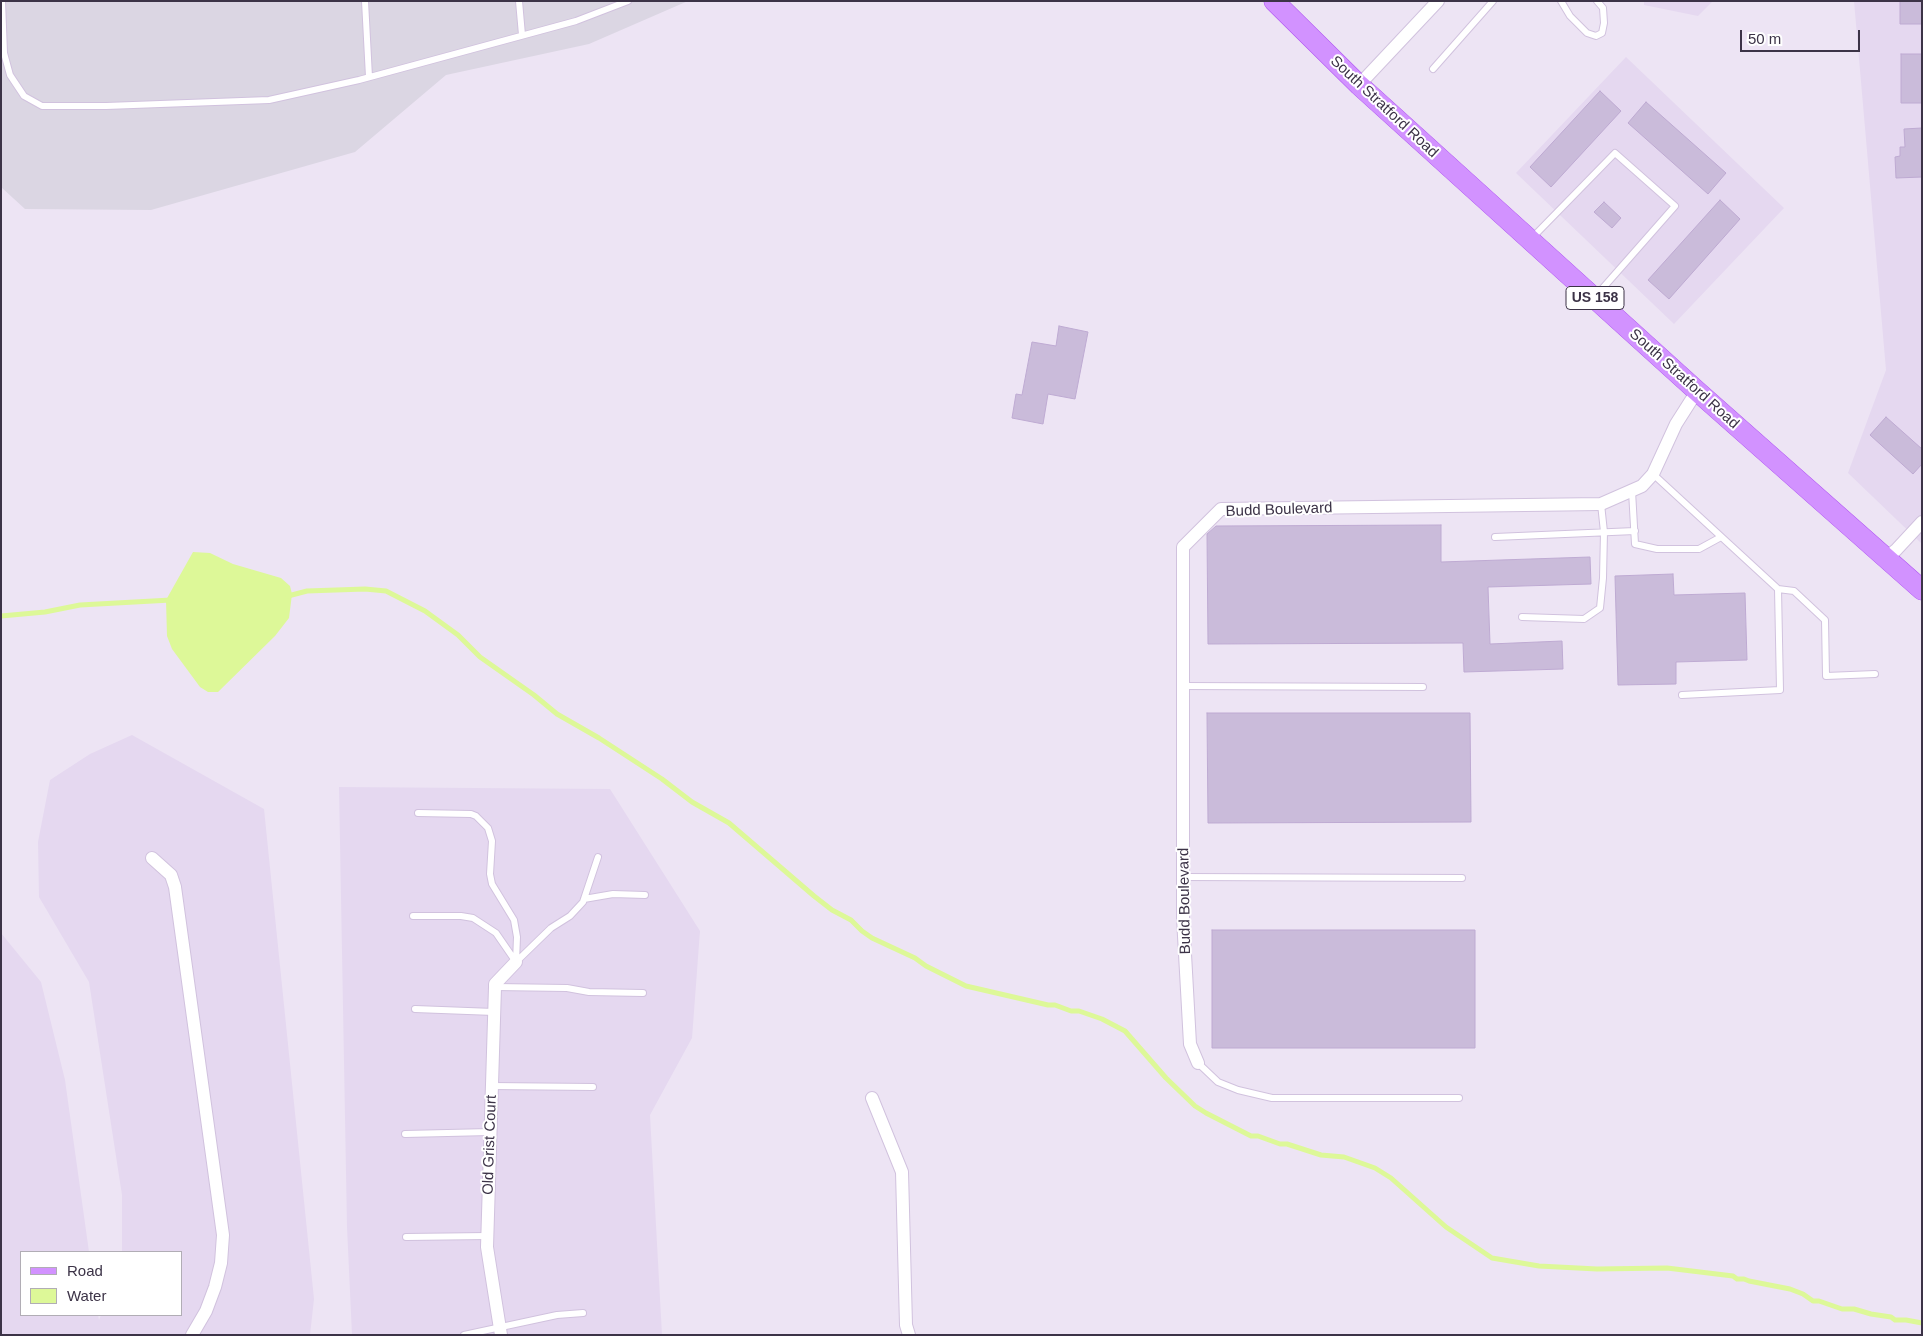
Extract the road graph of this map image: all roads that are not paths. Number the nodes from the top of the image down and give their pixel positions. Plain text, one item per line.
1 (2, 1) edge
2 (365, 1) edge
3 (519, 1) edge
4 (628, 1) edge
5 (1274, 1) edge
6 (1438, 1) edge
7 (1493, 1) edge
8 (1561, 1) edge
9 (1597, 1) edge
10 (522, 34) junction
11 (1433, 69) dead end
12 (369, 78) junction
13 (1359, 85) junction
14 (1530, 240) junction
15 (1594, 298) junction
16 (1697, 391) junction
17 (1653, 474) junction
18 (1632, 491) junction
19 (1601, 504) junction
20 (1922, 522) edge
21 (1635, 531) junction
22 (1604, 532) junction
23 (1495, 537) dead end
24 (1721, 537) junction
25 (1887, 557) junction
26 (1778, 589) junction
27 (1922, 590) edge
28 (1522, 617) dead end
29 (1875, 674) dead end
30 (1183, 686) junction
31 (1423, 687) dead end
32 (1682, 695) dead end
33 (418, 813) dead end
34 (598, 857) dead end
35 (152, 858) dead end
36 (1183, 877) junction
37 (1462, 878) dead end
38 (645, 895) dead end
39 (584, 899) junction
40 (413, 916) dead end
41 (516, 962) junction
42 (494, 987) junction
43 (643, 993) dead end
44 (415, 1009) dead end
45 (494, 1012) junction
46 (1198, 1063) joint
47 (492, 1086) junction
48 (593, 1087) dead end
49 (872, 1098) dead end
50 (1459, 1098) dead end
51 (490, 1132) junction
52 (405, 1134) dead end
53 (487, 1236) junction
54 (406, 1237) dead end
55 (583, 1313) dead end
56 (500, 1331) edge
57 (192, 1335) edge
58 (464, 1335) edge
59 (909, 1335) edge

1 - 12 lane
2 - 12 lane
3 - 10 lane
4 - 10 lane
5 - 13 main road, South Stratford Road / US 158
6 - 13 street
7 - 11 lane
8 - 9 lane
10 - 12 lane
13 - 14 main road, South Stratford Road / US 158
14 - 15 main road, South Stratford Road / US 158
14 - 15 lane
15 - 16 main road, South Stratford Road / US 158
16 - 17 street, Budd Boulevard
16 - 25 main road, South Stratford Road / US 158
17 - 18 street, Budd Boulevard
17 - 24 lane
18 - 19 street, Budd Boulevard
18 - 21 lane
19 - 22 lane
19 - 30 street, Budd Boulevard
20 - 25 street
21 - 22 lane
21 - 24 lane
22 - 23 lane
22 - 28 lane
24 - 26 lane
25 - 27 main road, South Stratford Road / US 158
26 - 29 lane
26 - 32 lane
30 - 31 lane
30 - 36 street, Budd Boulevard
33 - 41 lane
34 - 39 lane
35 - 57 street
36 - 37 lane
36 - 46 street, Budd Boulevard
38 - 39 lane
39 - 41 lane
40 - 41 lane
41 - 42 street
42 - 43 lane
42 - 45 street, Old Grist Court
44 - 45 lane
45 - 47 street, Old Grist Court
46 - 50 lane
47 - 48 lane
47 - 51 street, Old Grist Court
49 - 59 street
51 - 52 lane
51 - 53 street, Old Grist Court
53 - 54 lane
53 - 56 street, Old Grist Court
55 - 56 lane
56 - 58 lane

